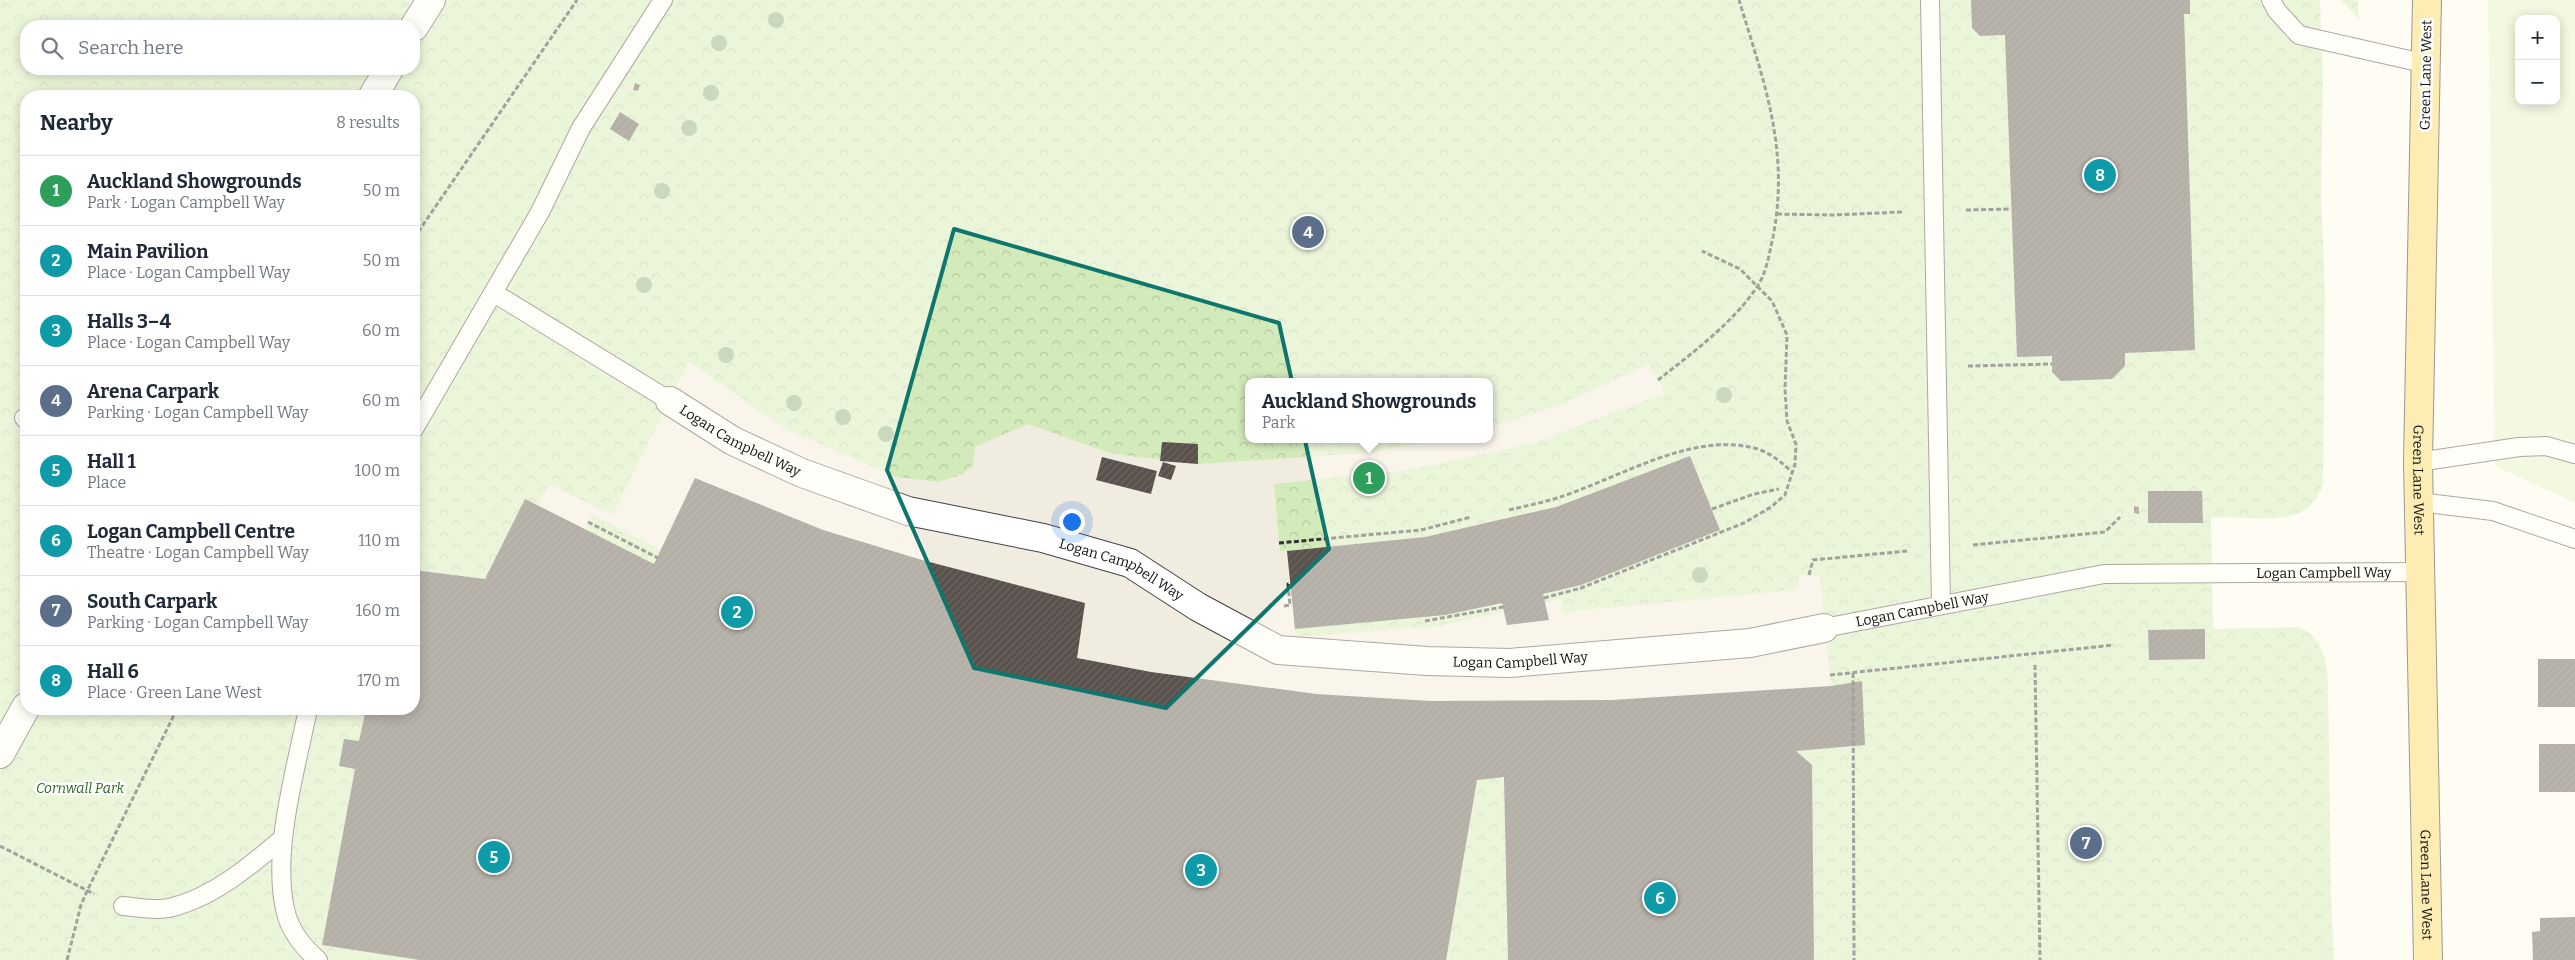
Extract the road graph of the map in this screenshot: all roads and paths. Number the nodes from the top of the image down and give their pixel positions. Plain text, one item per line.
1 (431, 0) edge
2 (577, 0) edge
3 (663, 0) edge
4 (1739, 0) edge
5 (1930, 0) edge
6 (2271, 0) edge
7 (2427, 0) edge
8 (418, 20) edge
9 (2427, 64) junction
10 (385, 75) edge
11 (377, 90) edge
12 (1777, 214) junction
13 (1833, 215) dead end
14 (420, 229) edge
15 (1702, 251) dead end
16 (1757, 286) junction
17 (494, 293) junction
18 (2052, 364) dead end
19 (1937, 367) junction
20 (1658, 380) dead end
21 (670, 401) joint
22 (420, 419) edge
23 (2575, 454) edge
24 (2418, 462) junction
25 (1792, 472) junction
26 (1779, 489) dead end
27 (2419, 502) junction
28 (1712, 509) dead end
29 (1509, 510) dead end
30 (1471, 517) dead end
31 (588, 522) dead end
32 (2575, 539) edge
33 (1279, 543) dead end
34 (658, 558) dead end
35 (2420, 572) junction
36 (1291, 584) dead end
37 (1544, 598) dead end
38 (1941, 605) junction
39 (1284, 606) dead end
40 (1824, 628) joint
41 (2114, 645) dead end
42 (2035, 665) dead end
43 (1853, 673) junction
44 (1830, 675) dead end
45 (22, 715) edge
46 (174, 715) edge
47 (307, 715) edge
48 (0, 754) edge
49 (283, 838) junction
50 (0, 846) edge
51 (87, 891) junction
52 (122, 906) joint
53 (67, 960) edge
54 (318, 960) edge
55 (1854, 960) edge
56 (2040, 960) edge
57 (2428, 960) edge

1 - 8 street
2 - 14 path
3 - 17 lane
4 - 12 path
5 - 19 lane
6 - 9 lane
7 - 9 main road, Green Lane West
9 - 24 main road, Green Lane West
10 - 11 street
12 - 13 path
12 - 16 path
15 - 16 path
16 - 20 path
16 - 25 path
17 - 21 lane
17 - 22 lane
18 - 19 path
19 - 38 lane
21 - 40 street, Logan Campbell Way
23 - 24 lane
24 - 27 main road, Green Lane West
25 - 29 path
25 - 37 path
26 - 28 path
27 - 32 lane
27 - 35 main road, Green Lane West
30 - 33 path
31 - 34 path
35 - 38 lane, Logan Campbell Way
35 - 57 main road, Green Lane West
36 - 39 path
38 - 40 lane, Logan Campbell Way
41 - 43 path
42 - 56 path
43 - 44 path
43 - 55 path
45 - 48 street
46 - 51 path
47 - 49 lane
49 - 52 lane
49 - 54 lane
50 - 51 path
51 - 52 path
51 - 53 path

